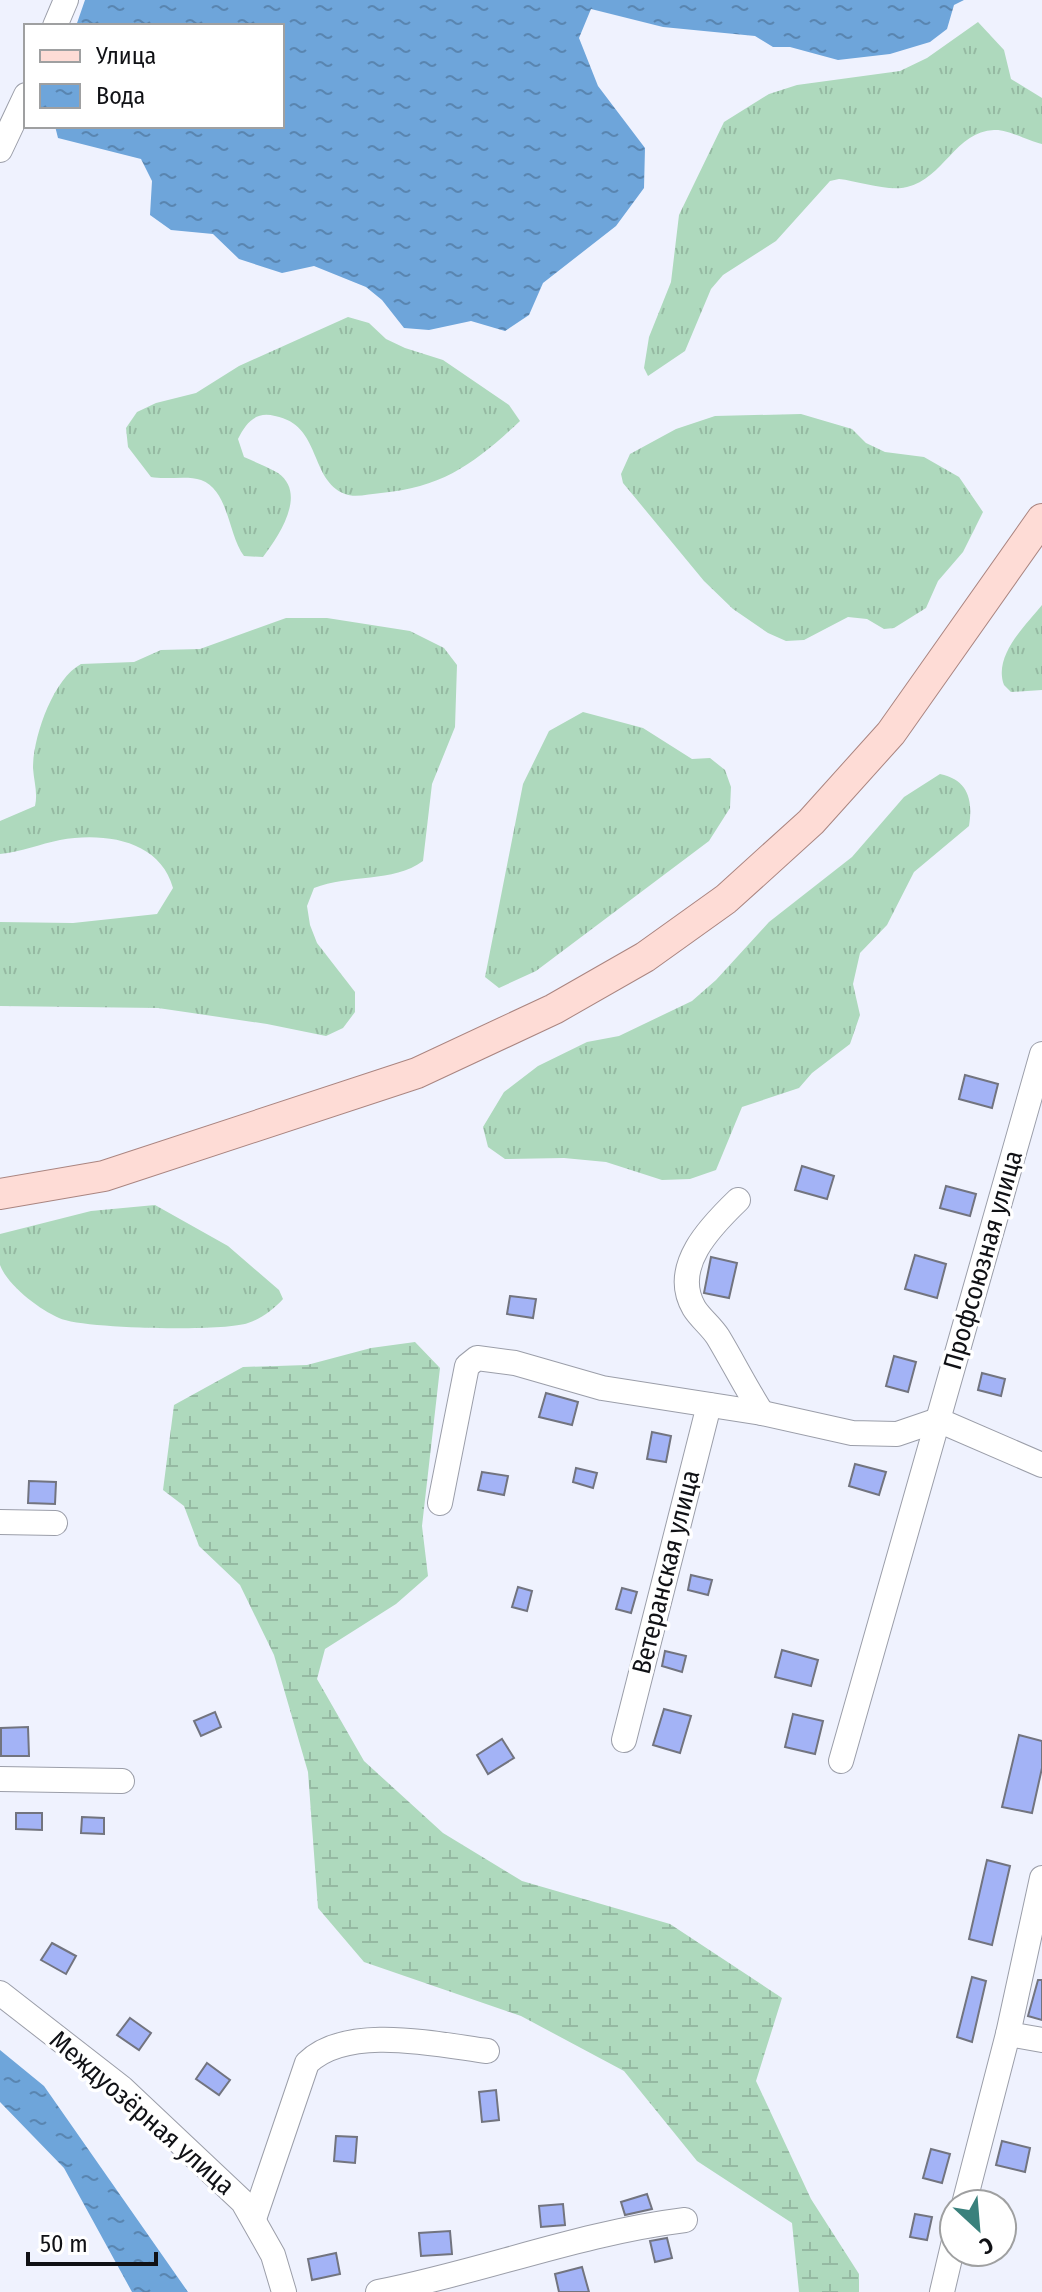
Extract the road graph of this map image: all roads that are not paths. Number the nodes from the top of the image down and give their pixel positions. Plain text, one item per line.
1 (66, 0) edge
2 (56, 24) edge
3 (24, 99) edge
4 (0, 150) edge
5 (1042, 519) edge
6 (1042, 1054) edge
7 (0, 1194) edge
8 (738, 1200) dead end
9 (709, 1405) junction
10 (762, 1413) junction
11 (938, 1420) junction
12 (1042, 1465) edge
13 (440, 1503) dead end
14 (0, 1522) edge
15 (55, 1523) dead end
16 (624, 1740) dead end
17 (841, 1761) dead end
18 (0, 1779) edge
19 (122, 1781) dead end
20 (1042, 1878) edge
21 (0, 1993) edge
22 (1008, 2034) junction
23 (1042, 2040) edge
24 (487, 2051) dead end
25 (968, 2188) edge
26 (254, 2219) junction
27 (685, 2220) dead end
28 (948, 2268) edge
29 (284, 2292) edge
30 (378, 2292) edge
31 (942, 2292) edge

1 - 2 street
3 - 4 street
5 - 7 main road
6 - 11 street, Профсоюзная улица
8 - 10 street
9 - 10 street
9 - 13 street
9 - 16 street, Ветеранская улица
10 - 11 street
11 - 12 street
11 - 17 street, Профсоюзная улица
14 - 15 street
18 - 19 street
20 - 22 street
21 - 26 street, Междуозёрная улица
22 - 23 street
22 - 25 street
24 - 26 street
26 - 29 street, Междуозёрная улица
27 - 30 street
28 - 31 street

